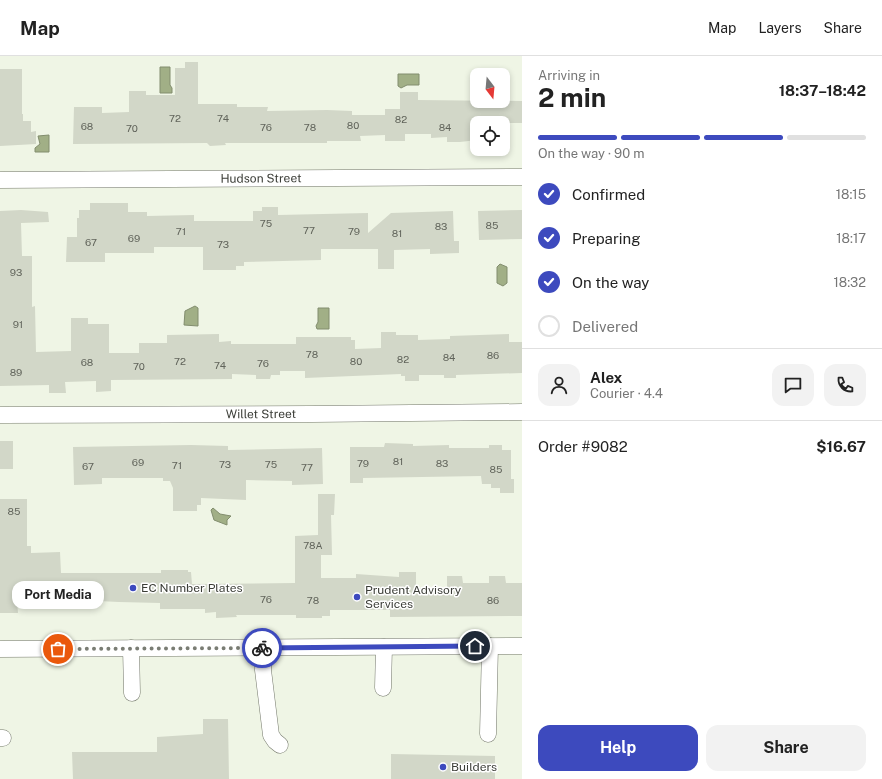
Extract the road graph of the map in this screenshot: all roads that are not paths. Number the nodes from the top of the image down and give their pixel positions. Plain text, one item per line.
1 (522, 177) edge
2 (0, 180) edge
3 (522, 412) edge
4 (0, 415) edge
5 (490, 646) junction
6 (522, 646) edge
7 (384, 647) junction
8 (131, 648) junction
9 (264, 648) junction
10 (0, 649) edge
11 (383, 688) dead end
12 (132, 693) dead end
13 (488, 729) dead end
14 (280, 745) dead end

1 - 2 street, Hudson Street
3 - 4 street, Willet Street
5 - 6 street
5 - 7 street
5 - 13 street
7 - 9 street
7 - 11 street
8 - 9 street
8 - 10 street
8 - 12 street
9 - 14 street

